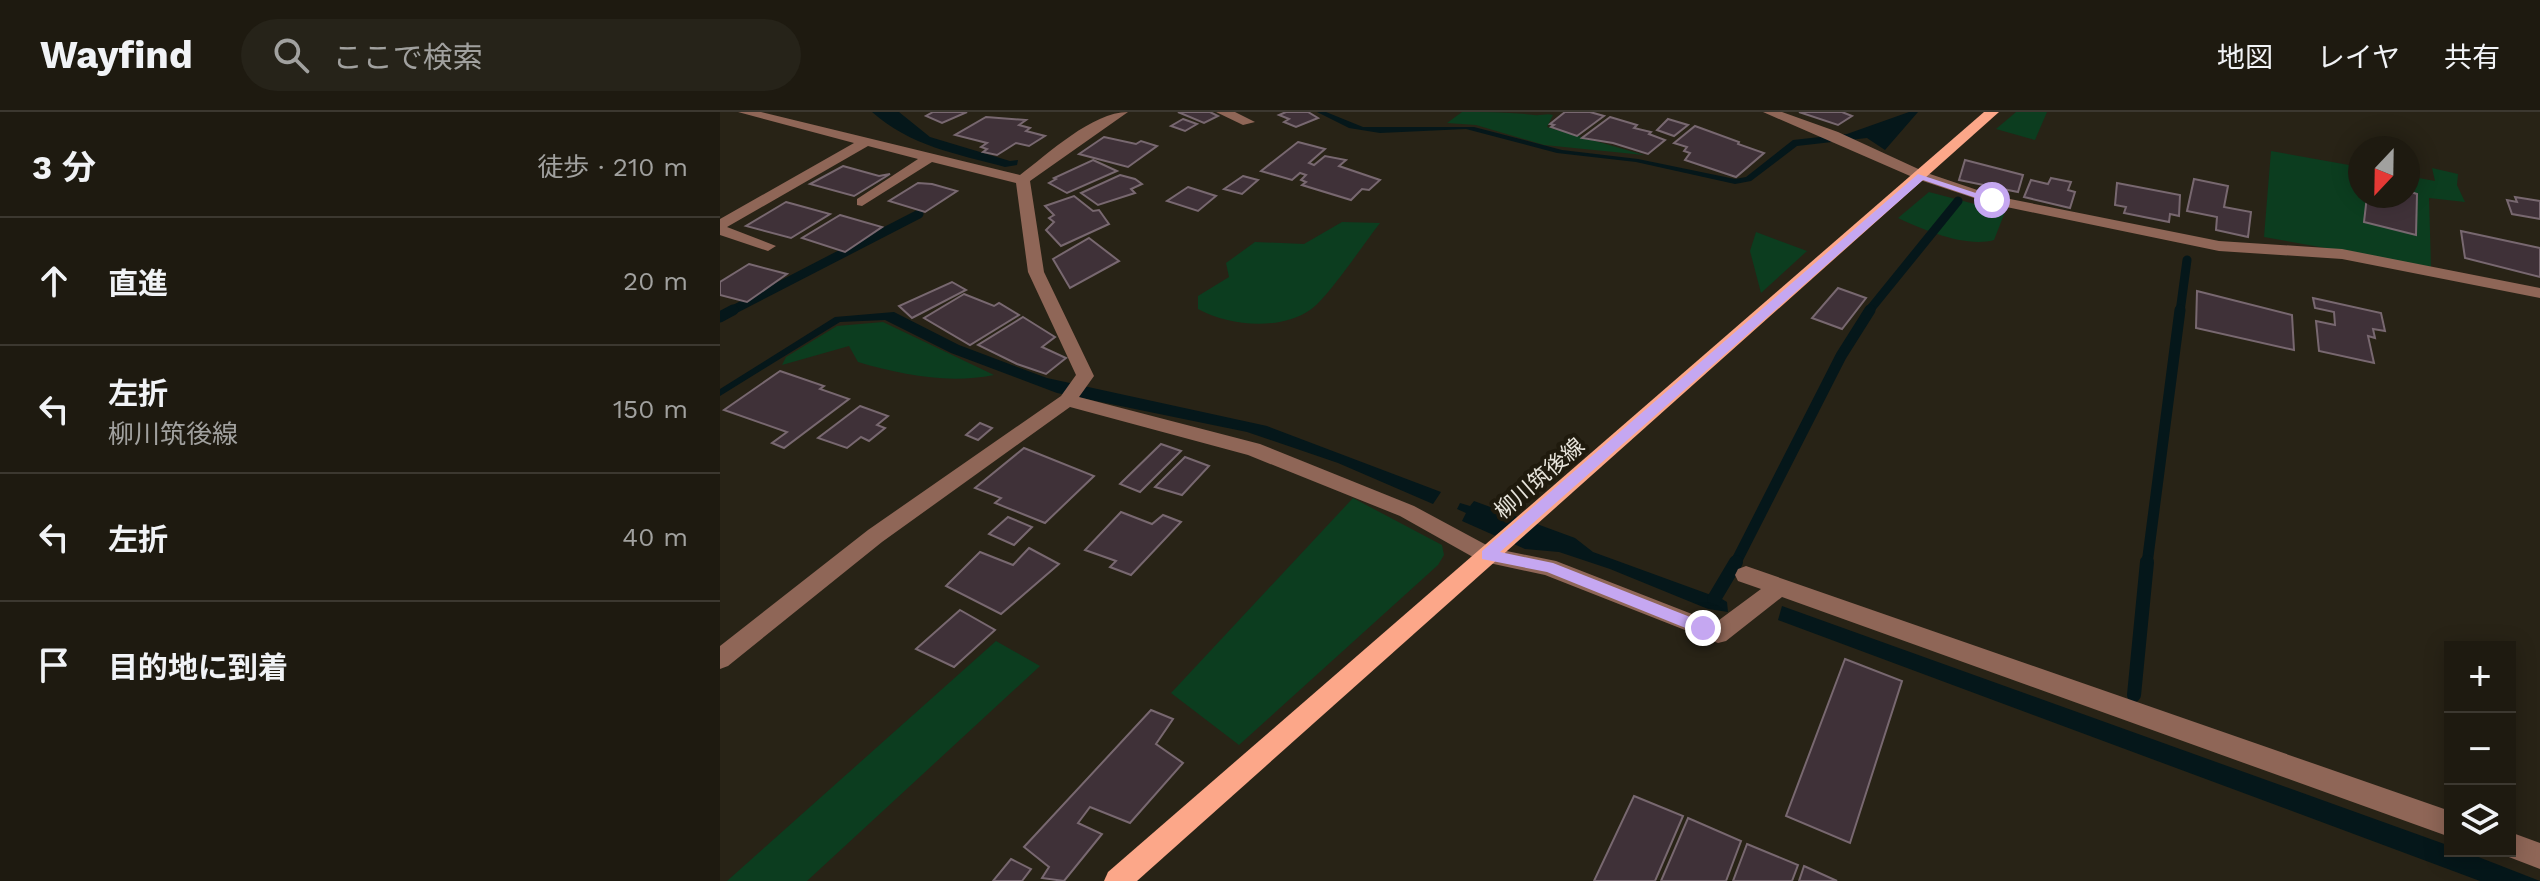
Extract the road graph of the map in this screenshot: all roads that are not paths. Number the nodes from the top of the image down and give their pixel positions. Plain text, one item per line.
1 (745, 112) edge
2 (1121, 112) edge
3 (1223, 112) edge
4 (1770, 112) edge
5 (1992, 112) edge
6 (1248, 122) dead end
7 (864, 143) junction
8 (929, 158) junction
9 (1922, 176) junction
10 (1023, 180) junction
11 (862, 202) dead end
12 (720, 228) edge
13 (768, 246) dead end
14 (2540, 293) edge
15 (1067, 400) junction
16 (1487, 555) junction
17 (1746, 575) dead end
18 (1779, 587) junction
19 (720, 659) edge
20 (2444, 822) edge
21 (2516, 847) edge
22 (2540, 856) edge
23 (1117, 881) edge

1 - 7 street
2 - 10 street
3 - 6 street
4 - 9 street
5 - 9 main road, 柳川筑後線
7 - 8 street
7 - 12 street
8 - 10 street
8 - 11 street
9 - 14 street
9 - 16 main road, 柳川筑後線
10 - 15 street
12 - 13 street
15 - 16 street
15 - 19 street
16 - 18 street
16 - 23 main road, 柳川筑後線
17 - 18 street
18 - 20 street
21 - 22 street

